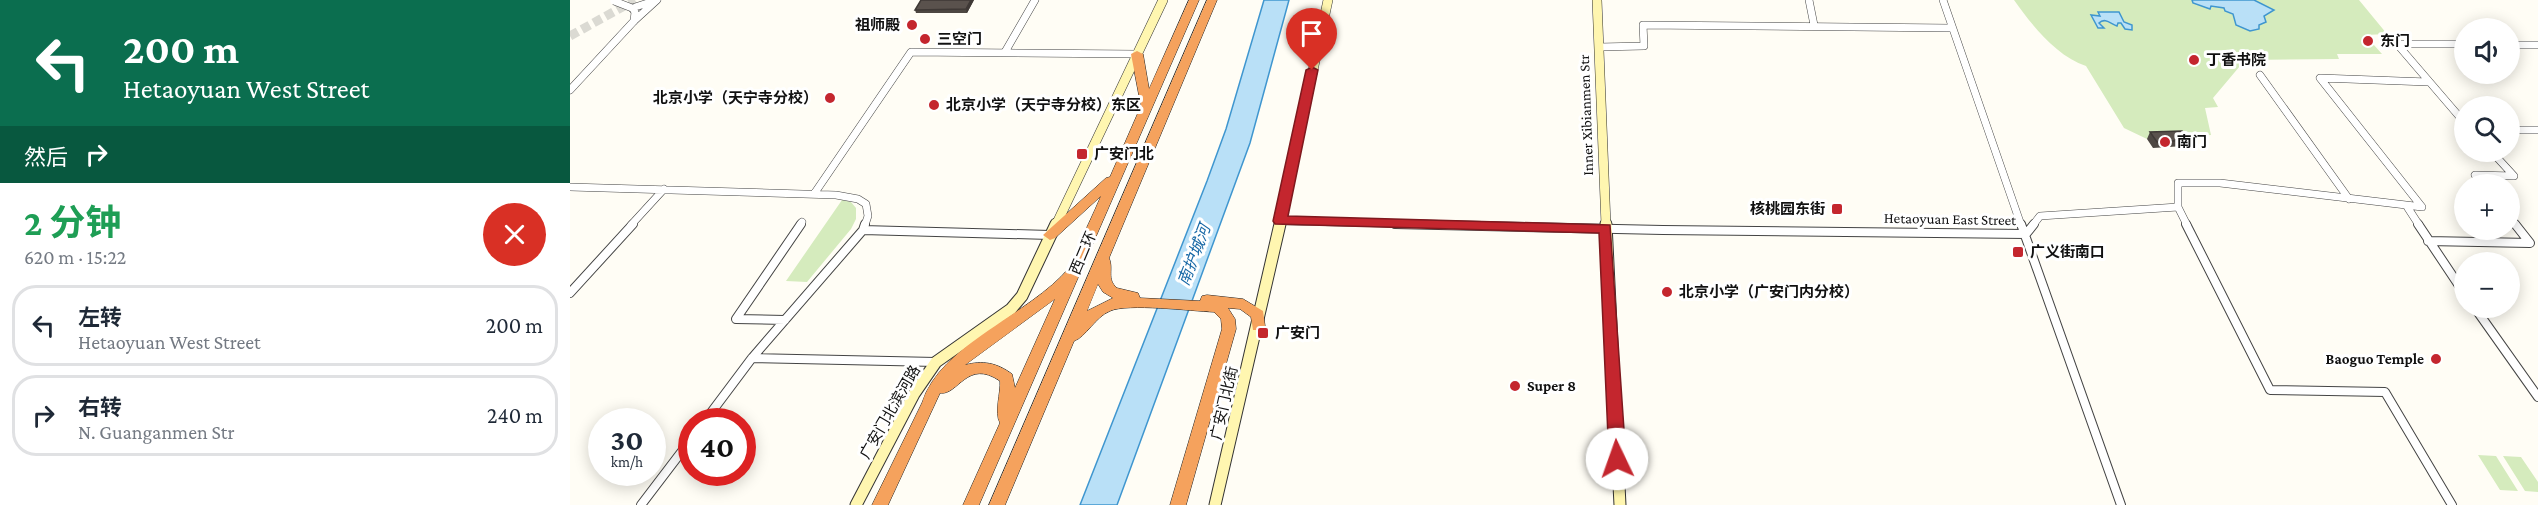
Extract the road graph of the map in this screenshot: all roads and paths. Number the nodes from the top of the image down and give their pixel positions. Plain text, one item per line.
1 (656, 0) edge
2 (1035, 0) edge
3 (1163, 0) edge
4 (1186, 0) edge
5 (1194, 0) edge
6 (1212, 0) edge
7 (1220, 0) edge
8 (1328, 0) edge
9 (1597, 0) edge
10 (1809, 0) edge
11 (1943, 0) edge
12 (614, 1) edge
13 (632, 8) junction
14 (633, 21) junction
15 (1814, 25) junction
16 (1951, 28) junction
17 (1177, 34) junction
18 (1199, 34) junction
19 (2454, 44) edge
20 (2520, 45) edge
21 (2538, 45) edge
22 (1599, 47) junction
23 (1005, 52) junction
24 (1137, 54) junction
25 (2260, 75) dead end
26 (2428, 82) junction
27 (570, 90) edge
28 (1146, 105) junction
29 (2454, 111) edge
30 (2521, 130) dead end
31 (2538, 130) edge
32 (2501, 162) edge
33 (2512, 174) edge
34 (1114, 178) junction
35 (570, 187) edge
36 (664, 189) junction
37 (814, 194) junction
38 (2349, 199) junction
39 (2406, 206) junction
40 (2178, 207) junction
41 (1280, 221) junction
42 (802, 222) dead end
43 (1606, 228) junction
44 (863, 230) junction
45 (2520, 230) edge
46 (2026, 234) junction
47 (1050, 236) junction
48 (1110, 237) junction
49 (2428, 241) junction
50 (1079, 263) junction
51 (2454, 279) edge
52 (570, 293) edge
53 (1142, 300) junction
54 (1220, 303) junction
55 (2482, 318) edge
56 (785, 320) junction
57 (1258, 326) junction
58 (752, 358) junction
59 (936, 362) junction
60 (1052, 376) junction
61 (2538, 397) edge
62 (930, 403) junction
63 (714, 408) edge
64 (1202, 434) junction
65 (1003, 435) junction
66 (678, 456) edge
67 (640, 505) edge
68 (856, 505) edge
69 (880, 505) edge
70 (971, 505) edge
71 (997, 505) edge
72 (1178, 505) edge
73 (1185, 505) edge
74 (1215, 505) edge
75 (1620, 505) edge
76 (2121, 505) edge
77 (2452, 505) edge

1 - 13 street
1 - 14 street
2 - 23 street
3 - 24 street, 广安门北滨河路
4 - 17 highway
5 - 17 highway, 西二环
6 - 18 highway, 西二环
7 - 18 highway
8 - 41 street, 广安门北街
9 - 22 street, Inner Xibianmen Str
10 - 15 street
11 - 16 street
12 - 13 street, bridge
13 - 14 street
14 - 27 street
15 - 16 street
15 - 22 street
16 - 46 street
17 - 28 highway, 西二环
18 - 48 highway, 西二环
19 - 26 street
20 - 21 street
22 - 43 street, Inner Xibianmen Str
23 - 24 street
23 - 37 street
24 - 28 highway
24 - 47 street, 广安门北滨河路
25 - 38 street
26 - 29 street
26 - 39 street
28 - 34 highway, 西二环
30 - 31 street
32 - 33 street
34 - 47 highway
34 - 50 highway, 西二环
35 - 36 street
36 - 37 street
36 - 52 street
37 - 44 street
38 - 39 street
38 - 40 street
39 - 49 street
40 - 46 street, Hetaoyuan East Street
40 - 77 street
41 - 43 street, Hetaoyuan East Street
41 - 57 street, 广安门北街
42 - 56 street
43 - 46 street, Hetaoyuan East Street
43 - 75 street, Inner Xibianmen Str
44 - 47 street
44 - 56 street
45 - 49 street
46 - 76 street
47 - 59 street, 广安门北滨河路
48 - 53 highway
48 - 60 highway, 西二环
49 - 51 street
50 - 62 highway
50 - 65 highway, 西二环
53 - 54 highway
53 - 60 highway
54 - 57 highway
54 - 64 highway
55 - 61 street
56 - 58 street
57 - 74 street, 广安门北街
58 - 59 street
58 - 63 street
59 - 68 street, 广安门北滨河路
60 - 71 highway, 西二环
62 - 65 highway
62 - 69 highway
64 - 72 highway
64 - 73 highway
65 - 70 highway, 西二环
66 - 67 street

